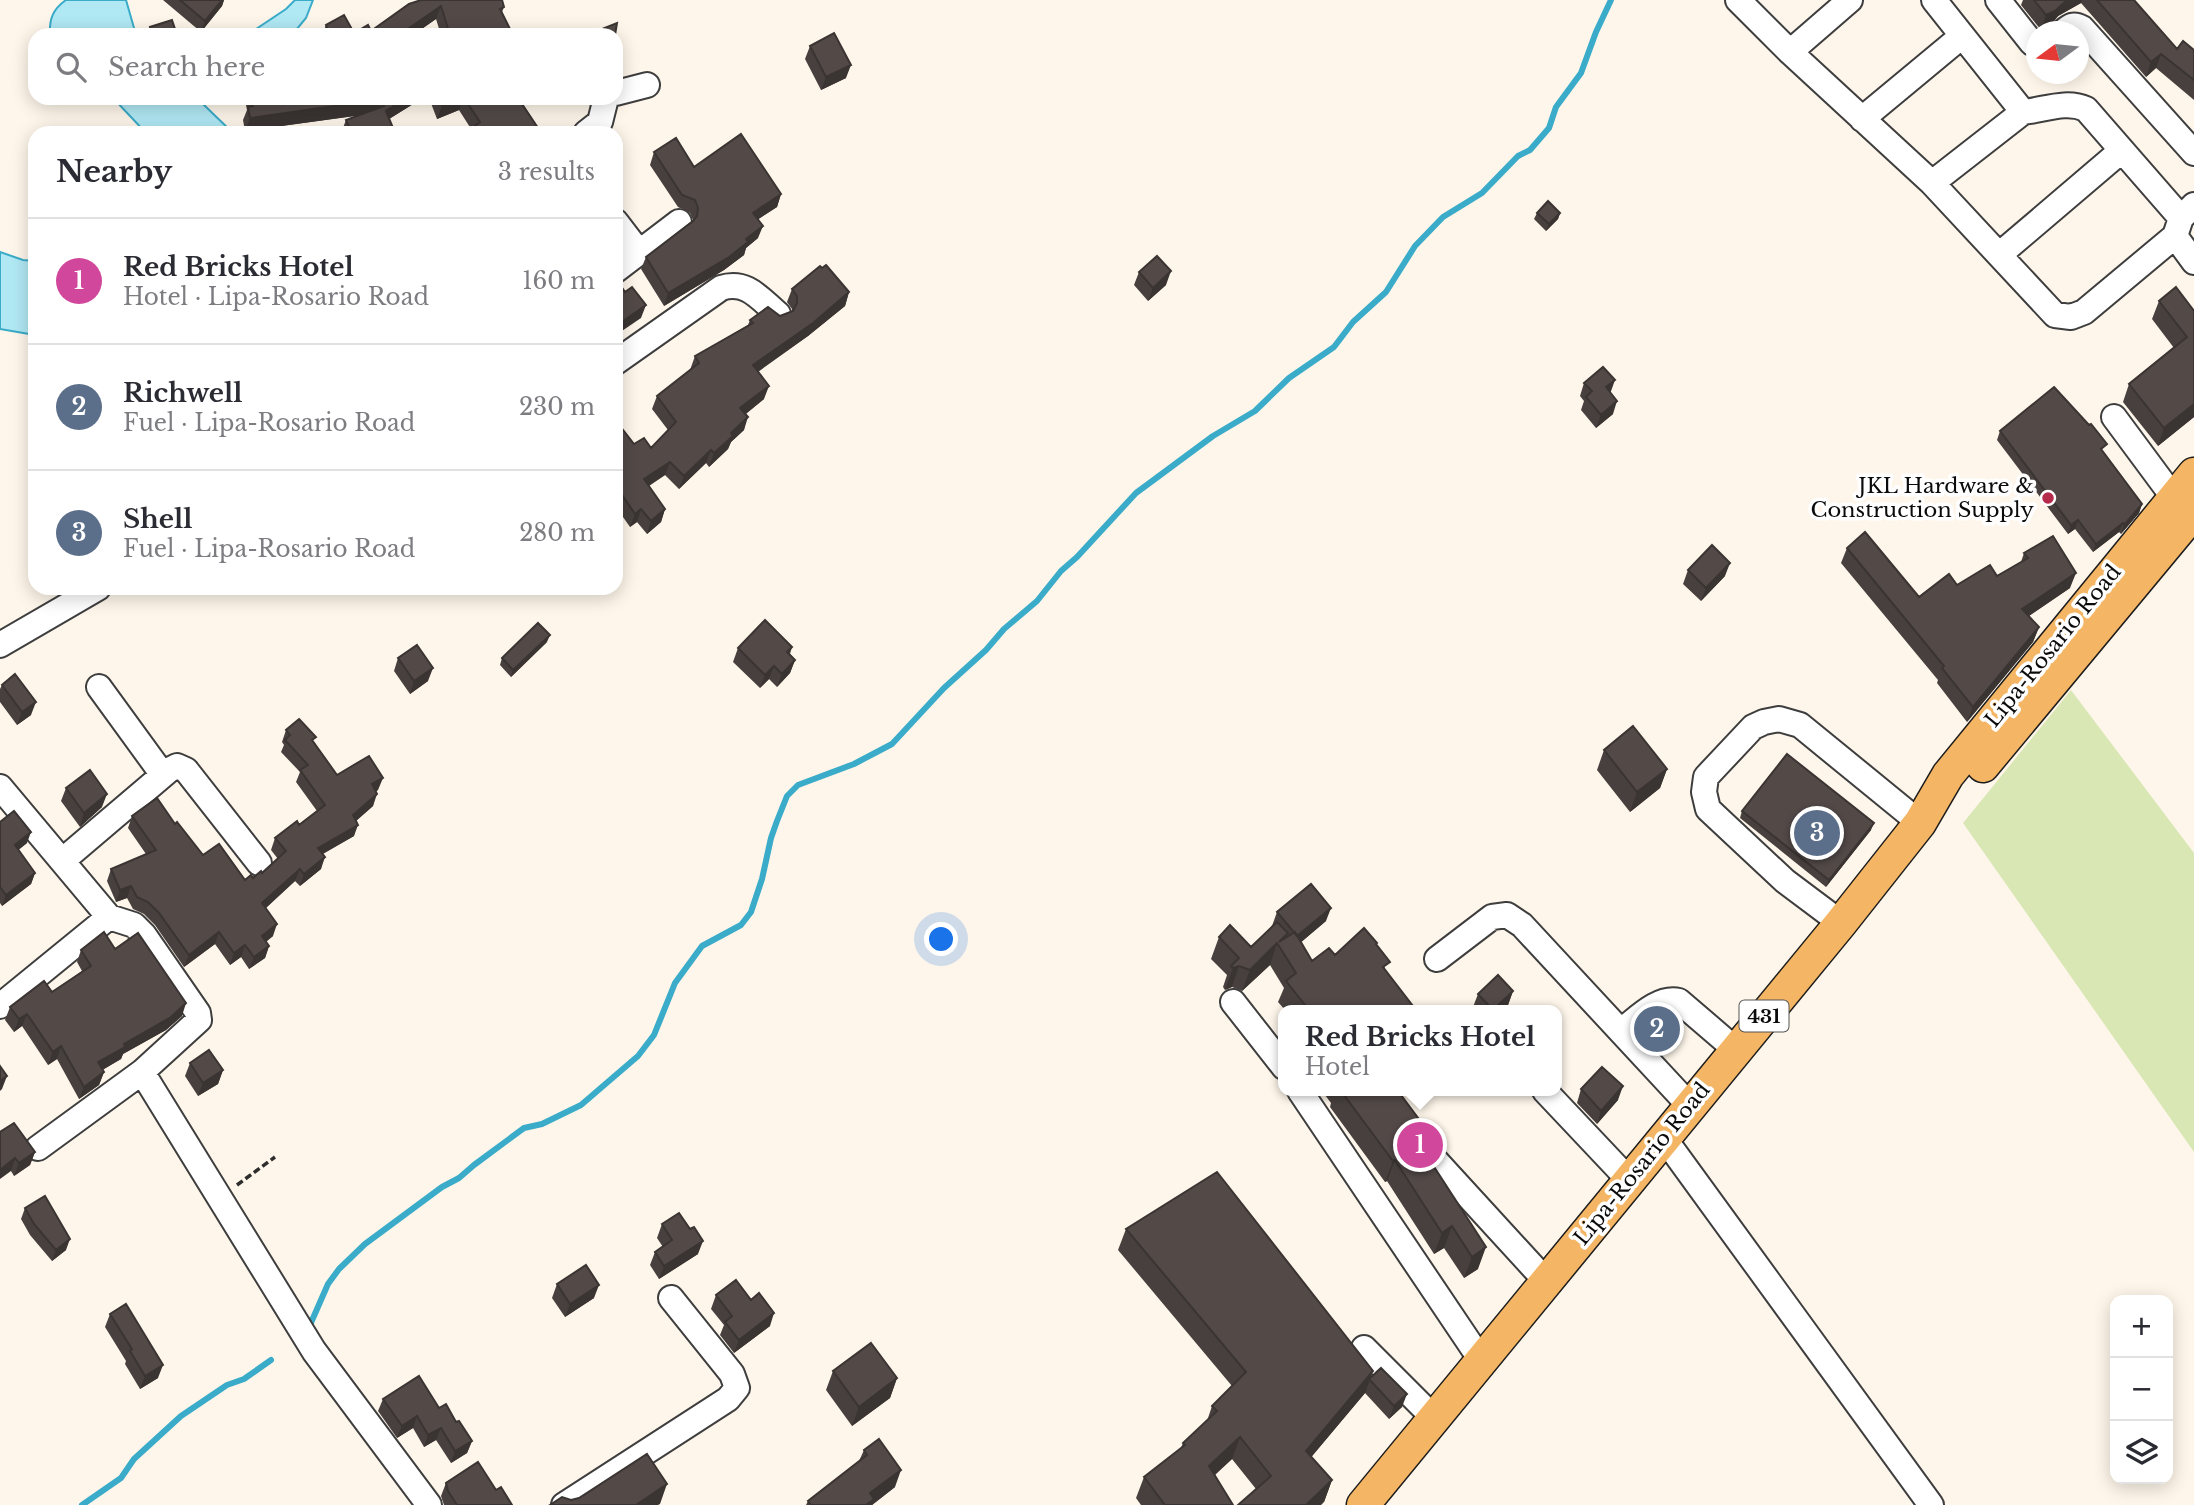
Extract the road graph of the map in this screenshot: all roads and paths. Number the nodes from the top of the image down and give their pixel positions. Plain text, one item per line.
1 (1738, 0) edge
2 (1850, 0) edge
3 (1934, 0) edge
4 (1998, 0) edge
5 (2026, 35) edge
6 (2089, 35) edge
7 (1962, 36) junction
8 (1790, 52) junction
9 (647, 85) dead end
10 (623, 91) edge
11 (604, 105) edge
12 (2023, 112) junction
13 (1862, 119) junction
14 (595, 126) edge
15 (2121, 151) junction
16 (2194, 153) edge
17 (1932, 183) junction
18 (2183, 220) edge
19 (679, 222) dead end
20 (623, 231) edge
21 (639, 252) junction
22 (1999, 255) junction
23 (2194, 261) edge
24 (623, 265) edge
25 (778, 314) edge
26 (623, 357) edge
27 (2114, 416) dead end
28 (2194, 474) edge
29 (2184, 505) edge
30 (86, 595) edge
31 (0, 645) edge
32 (99, 687) dead end
33 (163, 775) junction
34 (0, 787) edge
35 (1920, 823) junction
36 (62, 861) junction
37 (259, 863) dead end
38 (109, 918) junction
39 (1840, 923) junction
40 (1437, 959) dead end
41 (1233, 1002) dead end
42 (0, 1006) edge
43 (1621, 1031) junction
44 (1736, 1050) junction
45 (1278, 1061) edge
46 (142, 1072) junction
47 (1303, 1096) edge
48 (1550, 1096) edge
49 (1690, 1106) junction
50 (1664, 1138) junction
51 (38, 1148) dead end
52 (275, 1157) dead end
53 (1437, 1162) dead end
54 (1629, 1180) junction
55 (219, 1198) junction
56 (1546, 1281) junction
57 (671, 1298) dead end
58 (1364, 1348) dead end
59 (1481, 1360) junction
60 (1434, 1418) junction
61 (429, 1505) edge
62 (564, 1505) edge
63 (1363, 1505) edge
64 (1931, 1505) edge

1 - 8 street
2 - 8 street
3 - 7 street
4 - 5 street
6 - 16 street
7 - 12 street
7 - 13 street
8 - 13 street
9 - 10 street
11 - 14 street
12 - 15 street
12 - 17 street
13 - 17 street
15 - 18 street
15 - 22 street
17 - 22 street
18 - 22 street
18 - 23 street
19 - 21 street
20 - 21 street
21 - 24 street
25 - 26 street
27 - 29 street
28 - 29 main road, Lipa-Rosario Road
29 - 35 main road, Lipa-Rosario Road
30 - 31 street
32 - 33 street
33 - 36 street
33 - 37 street
34 - 36 street
35 - 39 main road, Lipa-Rosario Road / 431
35 - 39 street
36 - 38 street
38 - 42 street
38 - 46 street
39 - 44 main road, Lipa-Rosario Road / 431
40 - 43 street
41 - 45 street
43 - 44 street
43 - 49 street
44 - 49 main road, Lipa-Rosario Road / 431
46 - 51 street
46 - 55 street
47 - 59 street
48 - 54 street
49 - 50 main road, Lipa-Rosario Road / 431
50 - 54 main road, Lipa-Rosario Road / 431
50 - 64 street
52 - 55 path
53 - 56 street
54 - 56 main road, Lipa-Rosario Road / 431
55 - 61 street
56 - 59 main road, Lipa-Rosario Road / 431
57 - 62 street
58 - 60 street
59 - 60 main road, Lipa-Rosario Road / 431
60 - 63 main road, Lipa-Rosario Road / 431

